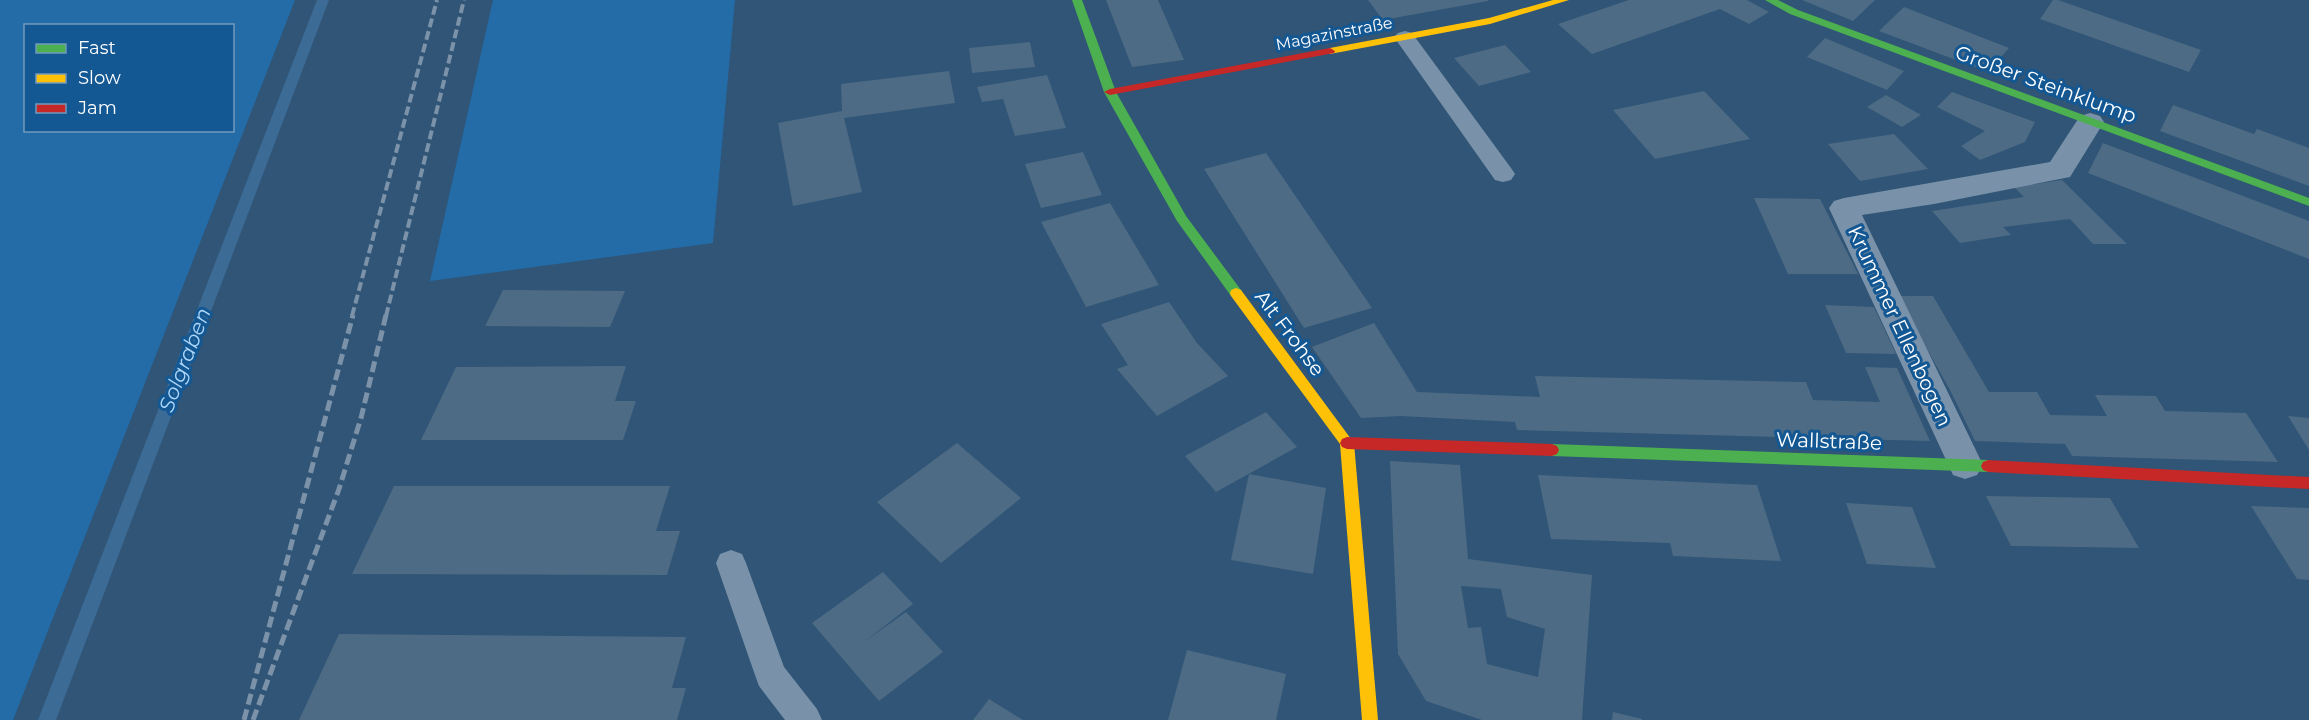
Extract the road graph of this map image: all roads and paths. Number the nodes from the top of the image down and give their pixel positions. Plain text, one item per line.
1 (1077, 0) edge
2 (1564, 0) edge
3 (1770, 0) edge
4 (1405, 37) junction
5 (1110, 92) junction
6 (2090, 122) junction
7 (1503, 174) dead end
8 (2309, 202) edge
9 (1347, 442) junction
10 (1965, 465) junction
11 (2309, 483) edge
12 (731, 563) dead end
13 (806, 720) edge
14 (1370, 720) edge

1 - 5 street, Alt Frohse
2 - 4 street, Magazinstraße
3 - 6 street, Großer Steinklump
4 - 5 street, Magazinstraße
4 - 7 lane
5 - 9 street, Alt Frohse
6 - 8 street, Großer Steinklump
6 - 10 street, Krummer Ellenbogen
9 - 10 street, Wallstraße
9 - 14 street
10 - 11 street, Wallstraße
12 - 13 lane

